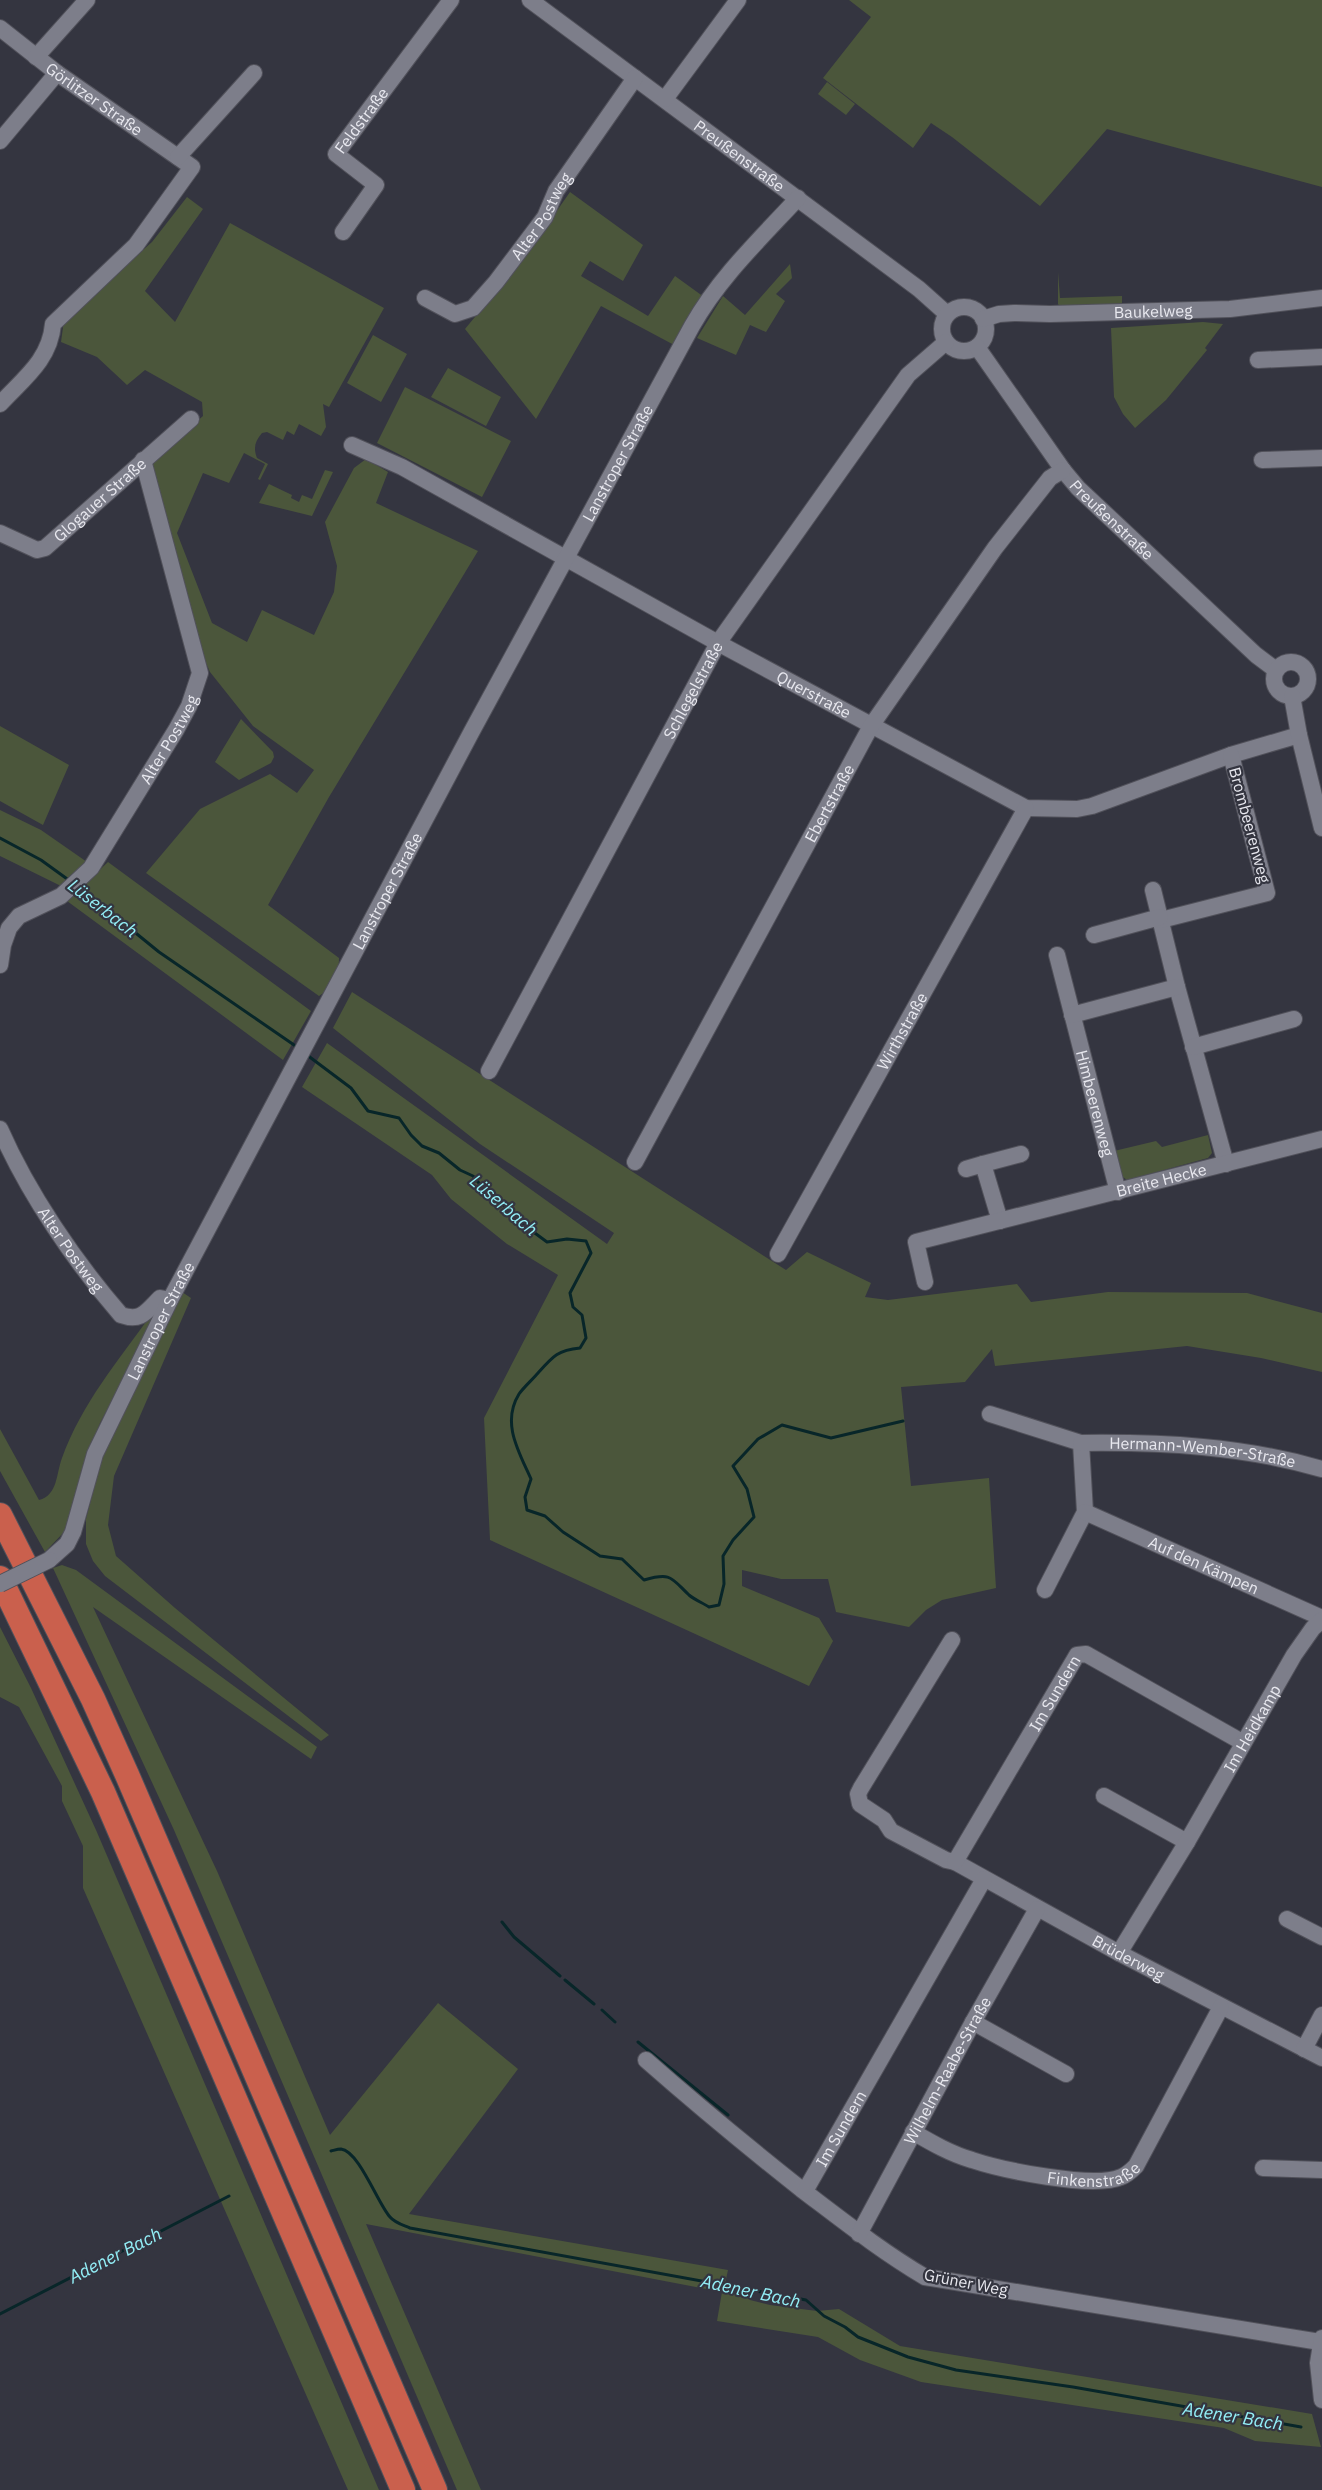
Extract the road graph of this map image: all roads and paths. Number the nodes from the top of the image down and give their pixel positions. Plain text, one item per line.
1 (87, 0) edge
2 (451, 0) edge
3 (530, 0) edge
4 (738, 0) edge
5 (0, 28) edge
6 (36, 57) junction
7 (57, 73) junction
8 (254, 73) dead end
9 (635, 78) junction
10 (665, 99) junction
11 (0, 141) edge
12 (185, 162) junction
13 (798, 198) junction
14 (343, 232) dead end
15 (425, 298) dead end
16 (1322, 298) edge
17 (947, 314) junction
18 (983, 319) junction
19 (946, 342) junction
20 (977, 347) junction
21 (1322, 357) edge
22 (1258, 360) dead end
23 (0, 404) edge
24 (191, 419) dead end
25 (352, 445) dead end
26 (1322, 458) edge
27 (143, 460) junction
28 (1262, 460) dead end
29 (1063, 470) junction
30 (0, 533) edge
31 (567, 557) junction
32 (718, 643) junction
33 (1276, 670) junction
34 (1315, 678) edge
35 (1292, 696) junction
36 (871, 726) junction
37 (1299, 735) junction
38 (1231, 755) junction
39 (1026, 808) junction
40 (1322, 828) edge
41 (1153, 890) dead end
42 (1161, 919) junction
43 (1094, 935) dead end
44 (1057, 955) dead end
45 (0, 965) edge
46 (1177, 987) junction
47 (1072, 1015) junction
48 (1293, 1019) dead end
49 (1193, 1047) junction
50 (489, 1071) dead end
51 (0, 1128) edge
52 (1322, 1139) edge
53 (1021, 1154) dead end
54 (635, 1162) dead end
55 (983, 1164) junction
56 (1226, 1164) junction
57 (966, 1169) dead end
58 (1118, 1192) junction
59 (1000, 1221) junction
60 (778, 1254) dead end
61 (925, 1282) dead end
62 (170, 1300) junction
63 (990, 1414) dead end
64 (1081, 1443) junction
65 (1322, 1469) edge
66 (1085, 1512) junction
67 (0, 1515) edge
68 (0, 1578) edge
69 (0, 1584) edge
70 (1045, 1590) dead end
71 (1322, 1619) edge
72 (952, 1640) dead end
73 (1242, 1742) junction
74 (1104, 1796) dead end
75 (1187, 1842) junction
76 (955, 1862) junction
77 (984, 1879) junction
78 (1037, 1909) junction
79 (1287, 1919) dead end
80 (1322, 1937) edge
81 (1119, 1953) junction
82 (1221, 2007) junction
83 (1322, 2015) edge
84 (973, 2022) junction
85 (1304, 2049) junction
86 (1322, 2058) edge
87 (646, 2060) dead end
88 (1066, 2074) dead end
89 (914, 2133) junction
90 (1263, 2168) dead end
91 (1322, 2170) edge
92 (805, 2191) junction
93 (859, 2234) junction
94 (1321, 2340) edge
95 (1322, 2400) edge
96 (403, 2490) edge
97 (435, 2490) edge

1 - 6 street
2 - 14 street, Feldstraße
3 - 9 street, Preußenstraße
4 - 10 street
5 - 6 street, Görlitzer Straße
6 - 7 street, Görlitzer Straße
7 - 11 street
7 - 12 street, Görlitzer Straße
8 - 12 street
9 - 10 street, Preußenstraße
9 - 15 street, Alter Postweg
10 - 13 street, Preußenstraße
12 - 23 street
13 - 17 street, Preußenstraße
13 - 31 street, Lanstroper Straße
16 - 18 street, Baukelweg
17 - 18 street
17 - 19 street
18 - 20 street
19 - 20 street
19 - 32 street, Schlegelstraße
20 - 29 street, Preußenstraße
21 - 22 street
24 - 27 street, Glogauer Straße
25 - 31 street, Querstraße
26 - 28 street
27 - 30 street, Glogauer Straße
27 - 45 street, Alter Postweg
29 - 33 street, Preußenstraße
29 - 36 street, Ebertstraße
31 - 32 street, Querstraße
31 - 62 street, Lanstroper Straße
32 - 36 street, Querstraße
32 - 50 street, Schlegelstraße
33 - 34 street
33 - 35 street
34 - 35 street
35 - 37 street
36 - 39 street, Querstraße
36 - 54 street, Ebertstraße
37 - 38 street, Querstraße
37 - 40 street
38 - 39 street, Querstraße
38 - 42 street, Brombeerenweg
39 - 60 street, Wirthstraße
41 - 42 street
42 - 43 street, Brombeerenweg
42 - 46 street
44 - 47 street, Himbeerenweg
46 - 47 street
46 - 49 street
47 - 58 street, Himbeerenweg
48 - 49 street
49 - 56 street
51 - 62 street, Alter Postweg
52 - 56 street, Breite Hecke
53 - 55 street
55 - 57 street
55 - 59 street
56 - 58 street, Breite Hecke
58 - 59 street, Breite Hecke
59 - 61 street, Breite Hecke
62 - 69 street, Lanstroper Straße, bridge
63 - 64 street
64 - 65 street, Hermann-Wember-Straße
64 - 66 street
66 - 70 street
66 - 71 street, Auf den Kämpen
67 - 97 highway
68 - 96 highway
71 - 73 street, Im Heidkamp
72 - 76 street, Brüderweg
73 - 75 street, Im Heidkamp
73 - 76 street, Im Sundern
74 - 75 street
75 - 81 street, Im Heidkamp
76 - 77 street, Brüderweg
77 - 78 street, Brüderweg
77 - 92 street, Im Sundern
78 - 81 street, Brüderweg
78 - 84 street, Wilhelm-Raabe-Straße
79 - 80 street
81 - 82 street, Brüderweg
82 - 85 street, Brüderweg
82 - 89 street, Finkenstraße
83 - 85 street
84 - 88 street
84 - 89 street, Wilhelm-Raabe-Straße
85 - 86 street, Brüderweg
87 - 92 street, Grüner Weg
89 - 93 street, Wilhelm-Raabe-Straße
90 - 91 street
92 - 93 street, Grüner Weg
93 - 94 street, Grüner Weg
94 - 95 street

